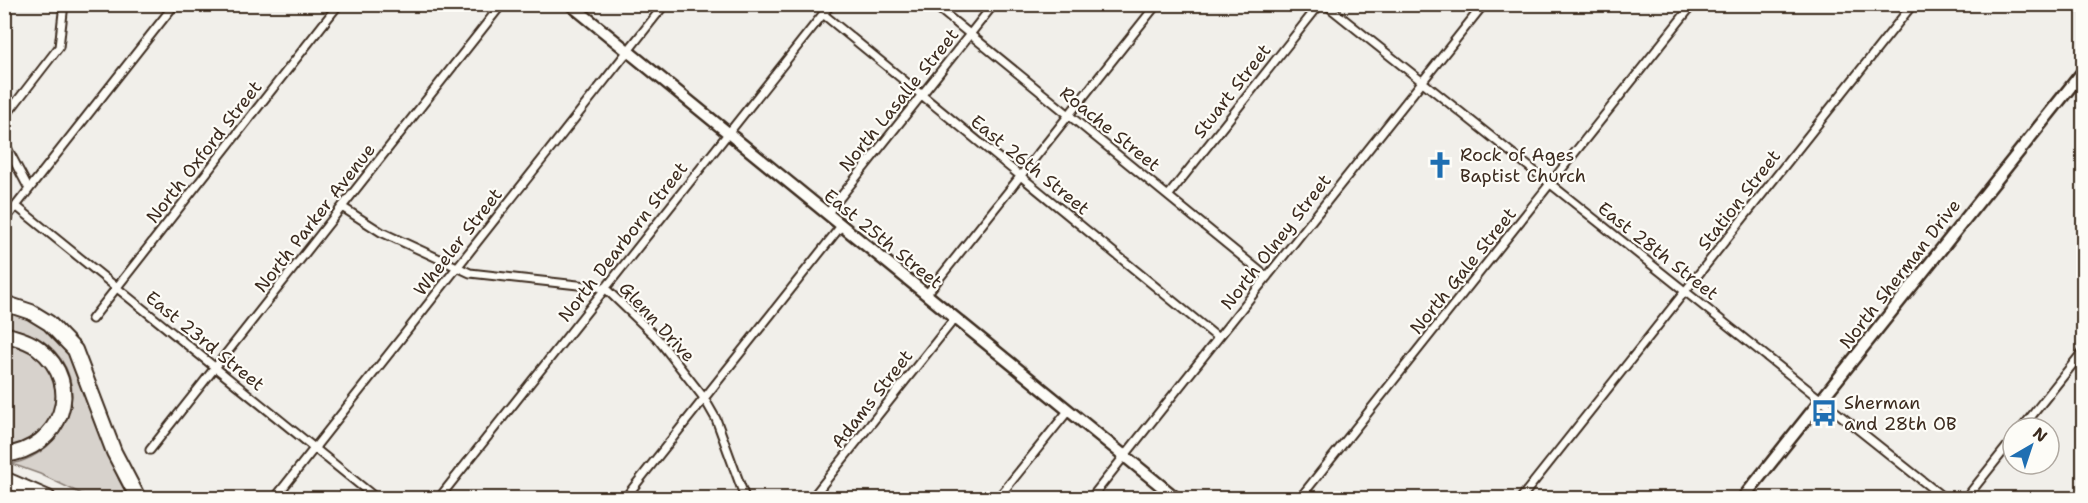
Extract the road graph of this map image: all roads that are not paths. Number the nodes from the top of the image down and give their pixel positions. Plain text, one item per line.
1 (64, 4) edge
2 (175, 4) edge
3 (339, 4) edge
4 (502, 4) edge
5 (570, 4) edge
6 (664, 4) edge
7 (831, 4) edge
8 (933, 4) edge
9 (994, 4) edge
10 (1156, 4) edge
11 (1320, 4) edge
12 (1325, 4) edge
13 (1484, 4) edge
14 (1693, 4) edge
15 (1913, 4) edge
16 (823, 14) junction
17 (970, 34) junction
18 (627, 51) junction
19 (2084, 70) edge
20 (1422, 83) junction
21 (922, 95) junction
22 (1069, 116) junction
23 (4, 118) edge
24 (729, 133) junction
25 (4, 142) edge
26 (1020, 176) junction
27 (1550, 185) junction
28 (29, 189) junction
29 (1168, 196) junction
30 (16, 206) junction
31 (342, 207) junction
32 (827, 214) junction
33 (4, 221) edge
34 (841, 226) junction
35 (456, 268) junction
36 (1267, 277) junction
37 (116, 288) junction
38 (605, 288) junction
39 (1685, 291) junction
40 (926, 295) junction
41 (4, 303) edge
42 (955, 318) junction
43 (92, 319) dead end
44 (4, 334) edge
45 (1218, 338) junction
46 (2084, 350) edge
47 (215, 368) junction
48 (704, 398) junction
49 (1821, 400) junction
50 (1068, 411) junction
51 (2032, 416) edge
52 (314, 448) junction
53 (150, 450) dead end
54 (2001, 454) edge
55 (4, 455) edge
56 (1123, 457) junction
57 (4, 479) edge
58 (48, 498) edge
59 (138, 498) edge
60 (275, 498) edge
61 (376, 498) edge
62 (439, 498) edge
63 (625, 498) edge
64 (745, 498) edge
65 (812, 498) edge
66 (998, 498) edge
67 (1091, 498) edge
68 (1176, 498) edge
69 (1300, 498) edge
70 (1521, 498) edge
71 (1743, 498) edge
72 (1944, 498) edge
73 (1966, 498) edge

1 - 23 street
2 - 28 street
3 - 37 street, North Oxford Street
4 - 31 street, North Parker Avenue
5 - 18 street, East 25th Street
6 - 18 street, Wheeler Street
7 - 16 street, North Dearborn Street
8 - 17 street, Roache Street
9 - 17 street, North Lasalle Street
10 - 22 street
11 - 29 street, Stuart Street
12 - 20 street, East 28th Street
13 - 20 street, North Olney Street
14 - 27 street, North Gale Street
15 - 39 street, Station Street
16 - 21 street, East 26th Street
16 - 24 street, North Dearborn Street
17 - 21 street, North Lasalle Street
17 - 22 street, Roache Street
18 - 24 street, East 25th Street
18 - 35 street, Wheeler Street
19 - 49 street, North Sherman Drive
20 - 27 street, East 28th Street
20 - 36 street, North Olney Street
21 - 26 street, East 26th Street
21 - 32 street, North Lasalle Street
22 - 26 street
22 - 29 street, Roache Street
24 - 32 street, East 25th Street
24 - 38 street, North Dearborn Street
25 - 28 street
26 - 40 street
26 - 45 street, East 26th Street
27 - 39 street, East 28th Street
27 - 69 street, North Gale Street
28 - 30 street
29 - 36 street, Roache Street
30 - 33 street
30 - 37 street, East 23rd Street
31 - 35 street, Glenn Drive
31 - 47 street, North Parker Avenue
32 - 34 street, East 25th Street
34 - 40 street, East 25th Street
34 - 48 street
35 - 38 street, Glenn Drive
35 - 52 street, Wheeler Street
36 - 45 street, North Olney Street
37 - 43 street, North Oxford Street
37 - 47 street, East 23rd Street
38 - 48 street, Glenn Drive
38 - 62 street, North Dearborn Street
39 - 49 street, East 28th Street
39 - 70 street, Station Street
40 - 42 street, East 25th Street
41 - 59 highway
42 - 50 street, East 25th Street
42 - 65 street, Adams Street
44 - 55 highway
45 - 56 street, North Olney Street
46 - 51 street
47 - 52 street, East 23rd Street
47 - 53 street, North Parker Avenue
48 - 63 street
48 - 64 street, Glenn Drive
49 - 71 street, North Sherman Drive
49 - 72 street, East 28th Street
50 - 56 street, East 25th Street
50 - 66 street
52 - 60 street, Wheeler Street
52 - 61 street, East 23rd Street
54 - 73 street
56 - 67 street, North Olney Street
56 - 68 street, East 25th Street
57 - 58 highway

